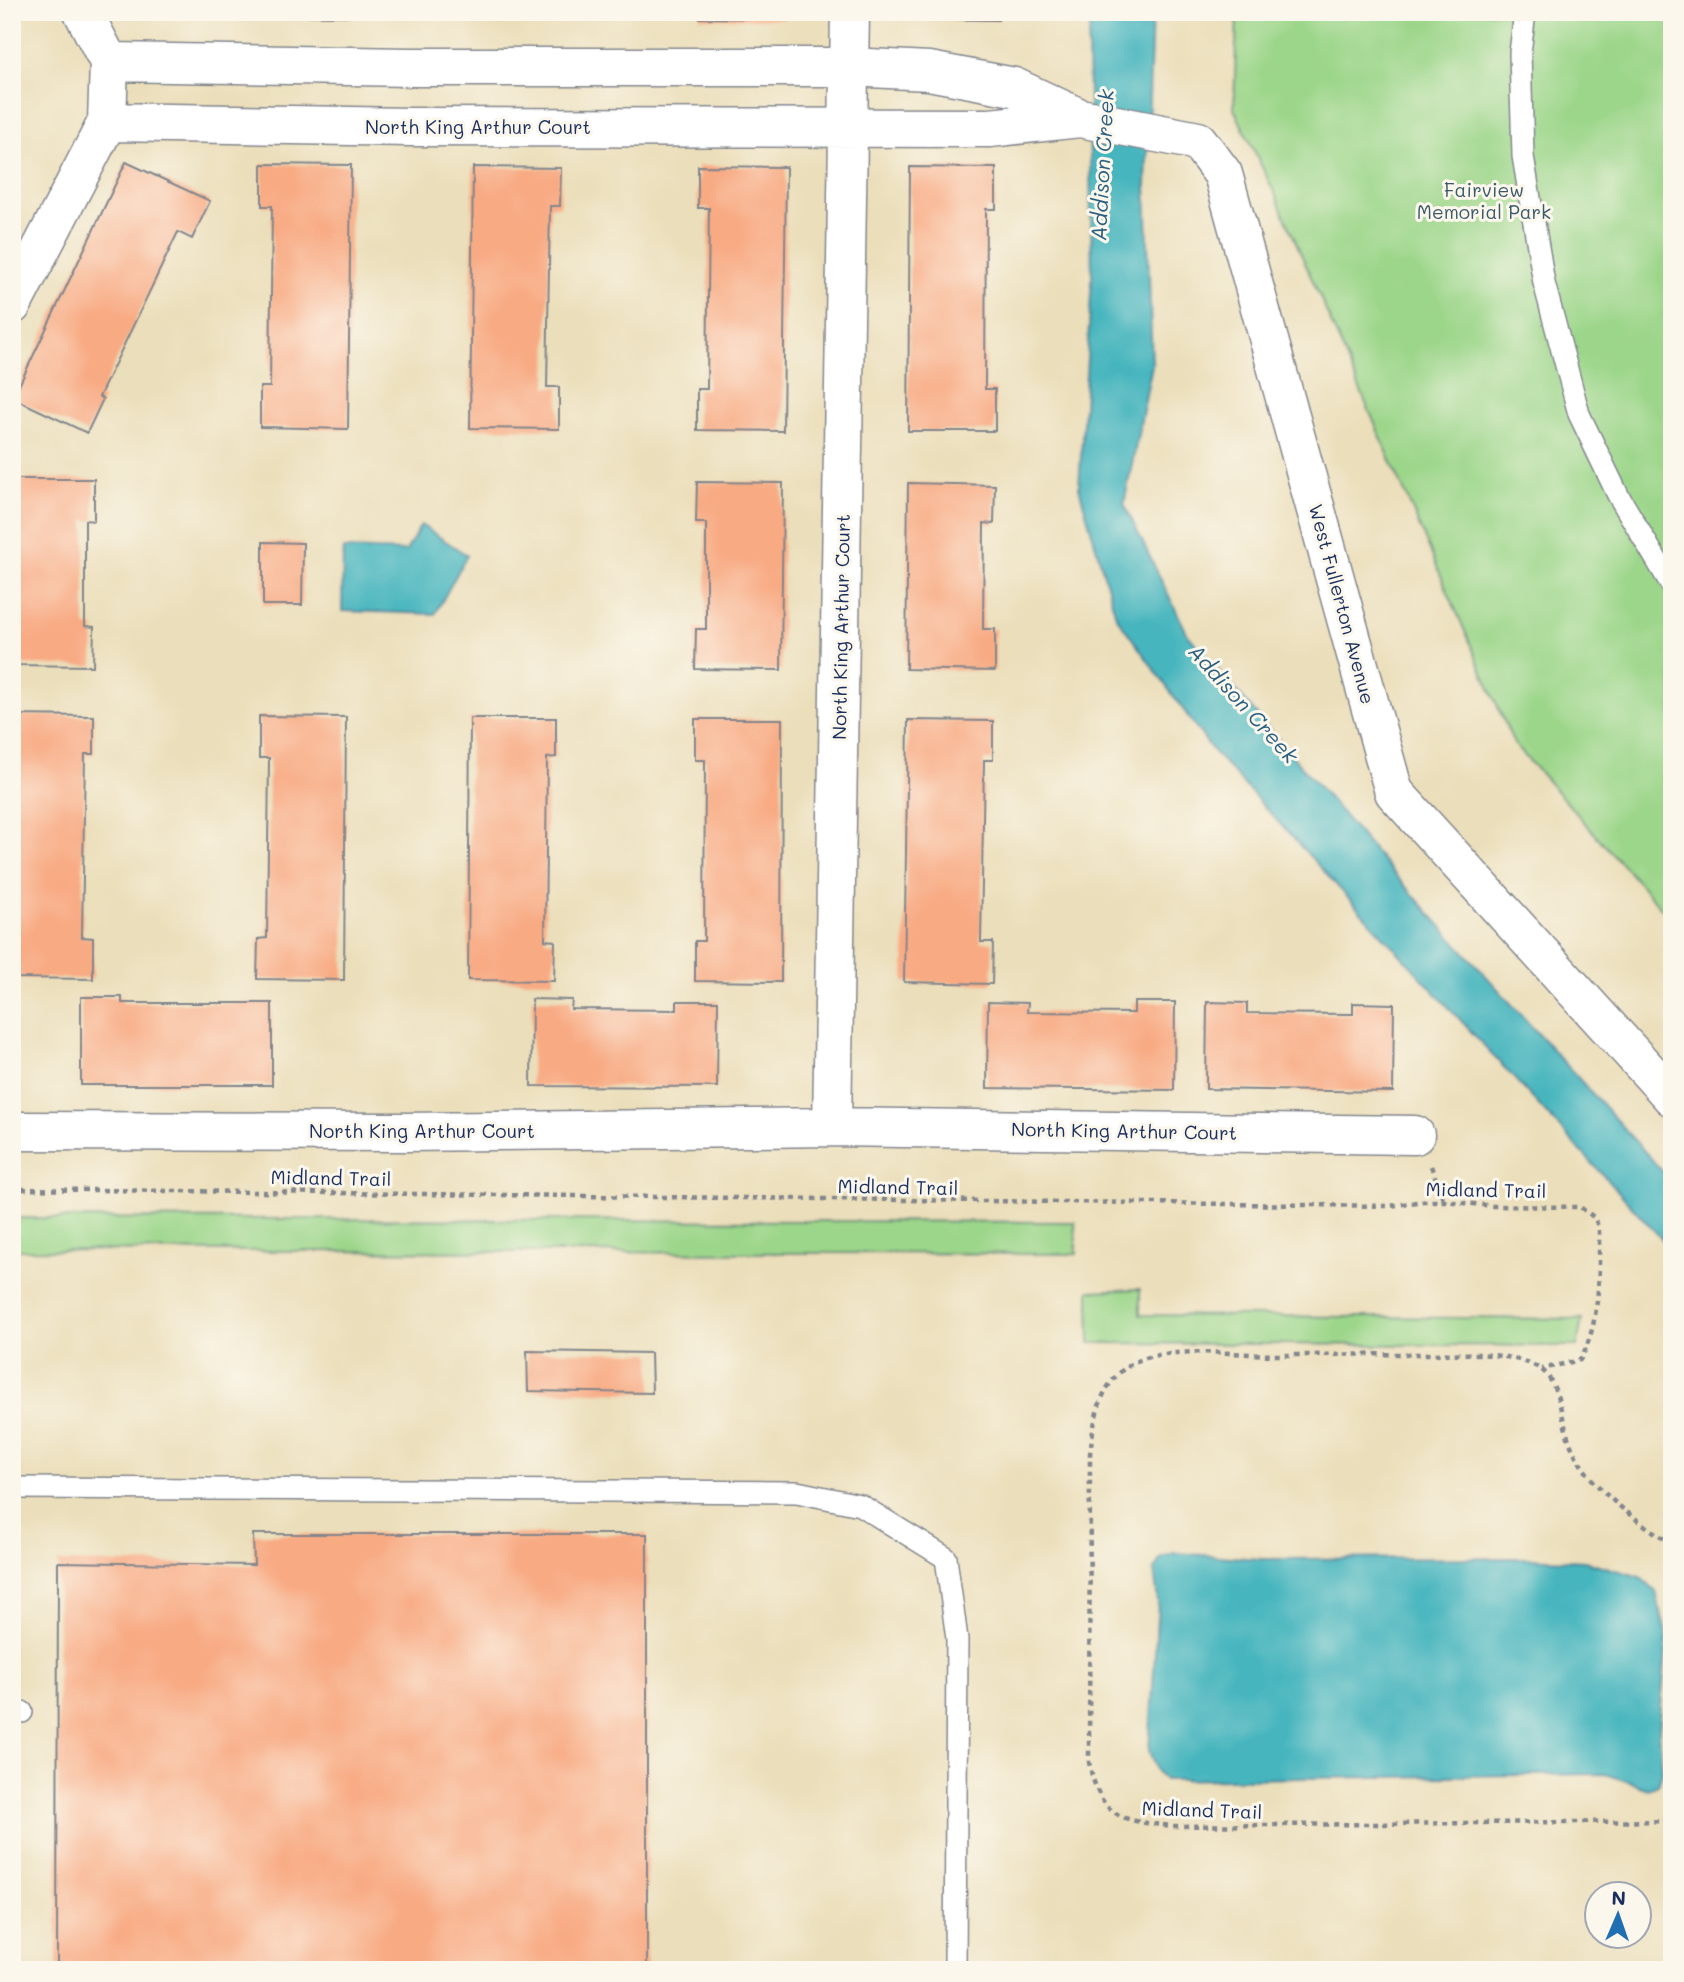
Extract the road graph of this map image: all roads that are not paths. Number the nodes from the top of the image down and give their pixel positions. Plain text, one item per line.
1 (83, 12) edge
2 (850, 12) edge
3 (1525, 12) edge
4 (109, 62) junction
5 (849, 67) junction
6 (1080, 118) junction
7 (107, 122) junction
8 (849, 128) junction
9 (12, 306) edge
10 (1672, 586) edge
11 (1672, 1097) edge
12 (832, 1127) junction
13 (12, 1131) edge
14 (1416, 1135) dead end
15 (12, 1488) edge
16 (955, 1970) edge

1 - 4 street
2 - 5 street, North King Arthur Court
3 - 10 lane
4 - 5 street
4 - 7 street
5 - 6 street, West Fullerton Avenue
5 - 8 street, North King Arthur Court
6 - 8 street, West Fullerton Avenue
6 - 11 street, West Fullerton Avenue
7 - 8 street, North King Arthur Court
7 - 9 street
8 - 12 street, North King Arthur Court
12 - 13 street, North King Arthur Court
12 - 14 street, North King Arthur Court
15 - 16 lane

